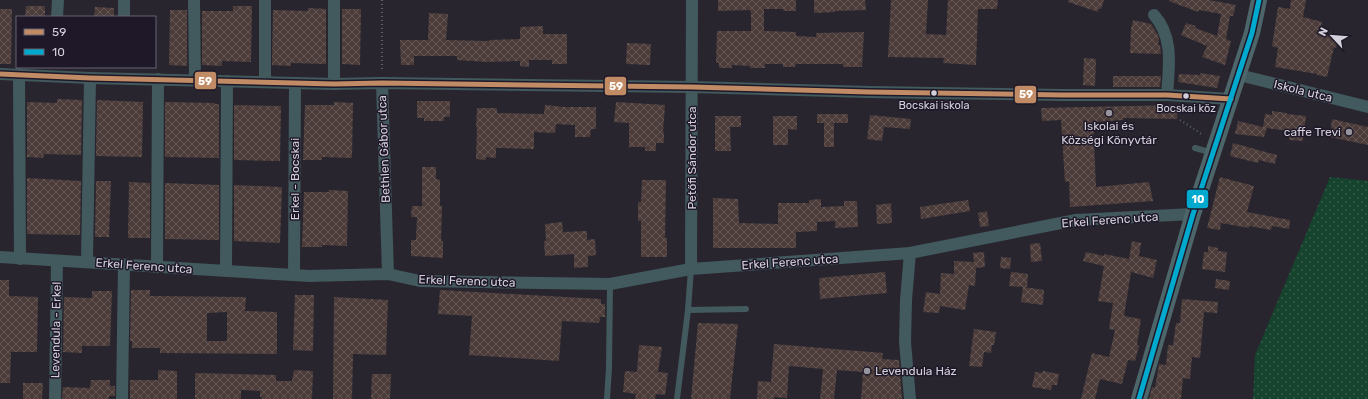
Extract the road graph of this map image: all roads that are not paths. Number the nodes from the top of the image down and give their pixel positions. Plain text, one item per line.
1 (58, 0) edge
2 (124, 0) edge
3 (194, 0) edge
4 (265, 0) edge
5 (334, 0) edge
6 (692, 0) edge
7 (1259, 0) edge
8 (1154, 15) dead end
9 (57, 16) edge
10 (124, 16) edge
11 (56, 71) edge
12 (123, 72) edge
13 (0, 74) edge
14 (19, 74) junction
15 (1239, 75) junction
16 (90, 78) junction
17 (158, 79) junction
18 (195, 80) junction
19 (227, 81) junction
20 (265, 82) junction
21 (295, 83) junction
22 (382, 83) junction
23 (334, 84) junction
24 (692, 87) junction
25 (1167, 95) junction
26 (1231, 98) junction
27 (1368, 107) edge
28 (1195, 148) dead end
29 (1213, 153) junction
30 (1193, 214) junction
31 (910, 253) junction
32 (0, 257) edge
33 (20, 259) junction
34 (57, 261) junction
35 (87, 262) junction
36 (124, 264) junction
37 (157, 267) junction
38 (691, 269) junction
39 (226, 271) junction
40 (388, 274) junction
41 (294, 275) junction
42 (610, 284) junction
43 (746, 309) dead end
44 (688, 310) junction
45 (55, 399) edge
46 (122, 399) edge
47 (607, 399) edge
48 (677, 399) edge
49 (910, 399) edge
50 (1139, 399) edge

1 - 9 street
2 - 10 street
3 - 18 street
4 - 20 street
5 - 23 street
6 - 24 street, Petőfi Sándor utca
7 - 15 main road
8 - 25 street
11 - 14 street
11 - 16 street
12 - 16 street
12 - 17 street
13 - 14 street
14 - 33 street
15 - 26 main road
15 - 27 street, Iskola utca
16 - 35 street
17 - 18 street
17 - 37 street
18 - 19 street
19 - 20 street
19 - 39 street
20 - 21 street
21 - 23 street
21 - 41 street, Erkel - Bocskai
22 - 23 street
22 - 24 street
22 - 40 street, Bethlen Gábor utca
24 - 25 street
24 - 38 street, Petőfi Sándor utca
25 - 26 street
26 - 29 main road
28 - 29 lane
29 - 30 main road
30 - 31 street, Erkel Ferenc utca
30 - 50 main road
31 - 38 street, Erkel Ferenc utca
31 - 49 street
32 - 33 street, Erkel Ferenc utca
33 - 34 street, Erkel Ferenc utca
34 - 35 street, Erkel Ferenc utca
34 - 45 street, Levendula - Erkel
35 - 36 street, Erkel Ferenc utca
36 - 37 street, Erkel Ferenc utca
36 - 46 street
37 - 39 street, Erkel Ferenc utca
38 - 42 street, Erkel Ferenc utca
38 - 44 lane
39 - 41 street, Erkel Ferenc utca
40 - 41 street, Erkel Ferenc utca
40 - 42 street, Erkel Ferenc utca
42 - 47 lane
43 - 44 lane
44 - 48 lane

